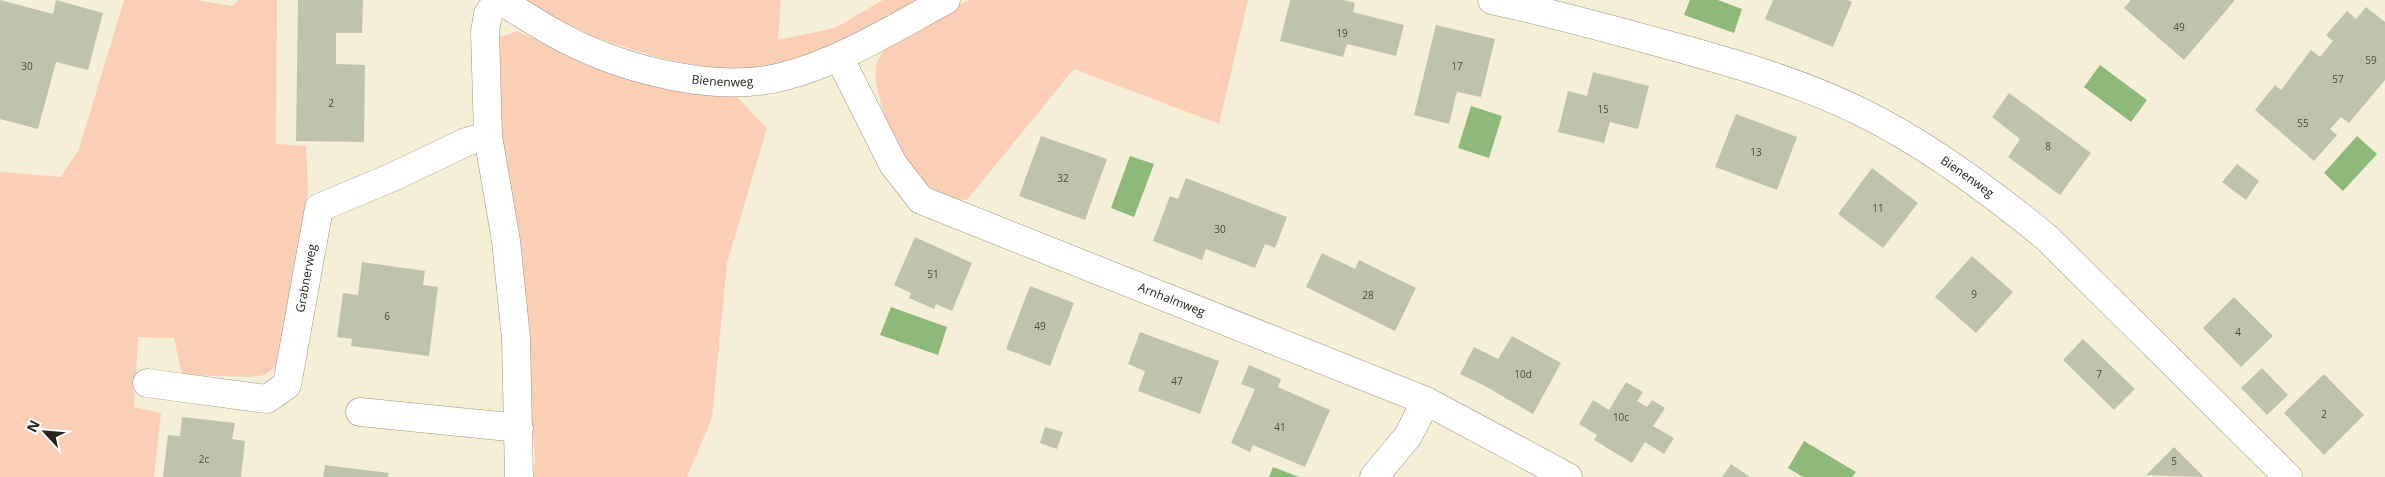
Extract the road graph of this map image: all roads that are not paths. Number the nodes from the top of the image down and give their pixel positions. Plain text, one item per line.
1 (498, 0) edge
2 (946, 0) edge
3 (1492, 0) edge
4 (1565, 8) edge
5 (839, 57) junction
6 (488, 136) junction
7 (147, 383) dead end
8 (1426, 401) junction
9 (360, 412) dead end
10 (520, 428) junction
11 (519, 477) edge
12 (1374, 477) edge
13 (1568, 477) edge
14 (2288, 477) edge

1 - 5 street, Bienenweg
1 - 6 street
2 - 5 street, Bienenweg
3 - 4 street, Bienenweg
4 - 14 street, Bienenweg
5 - 8 street, Arnhalmweg
6 - 7 street, Grabnerweg
6 - 10 street
8 - 12 street
8 - 13 street, Arnhalmweg
9 - 10 street
10 - 11 street

